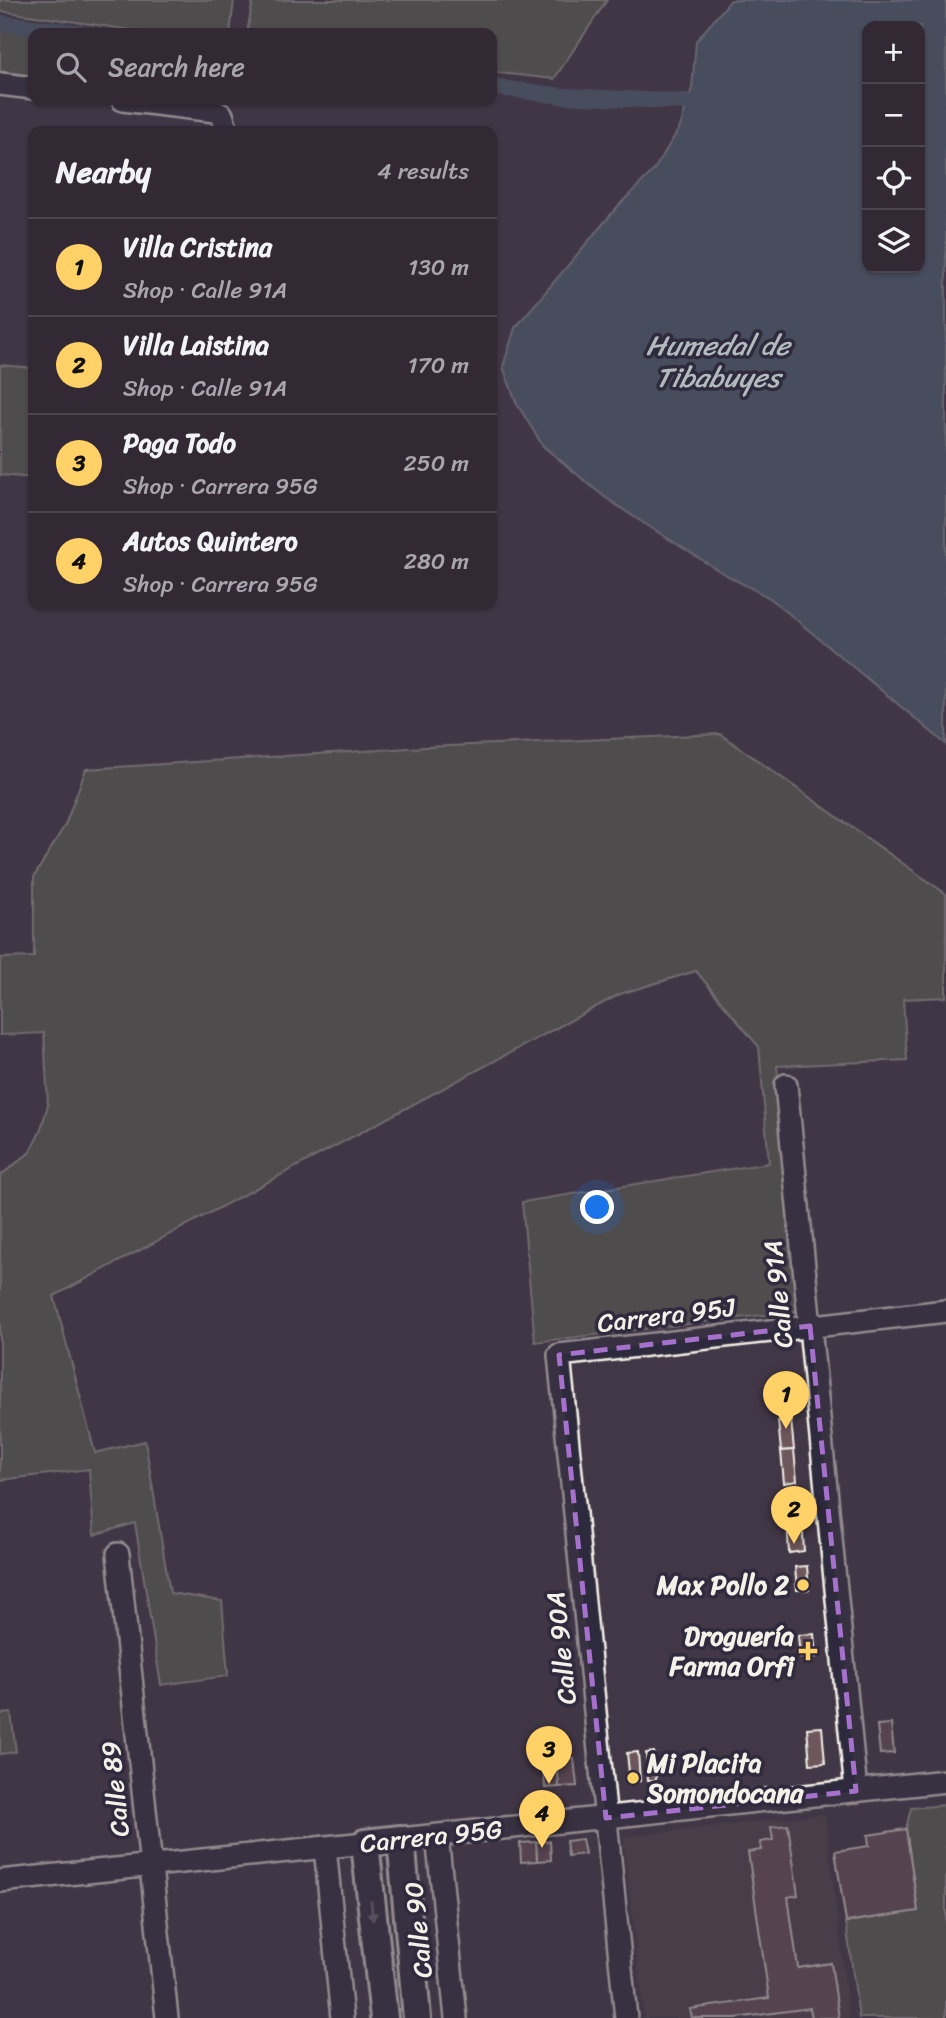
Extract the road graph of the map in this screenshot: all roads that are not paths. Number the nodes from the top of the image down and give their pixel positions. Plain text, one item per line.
1 (0, 84) edge
2 (28, 87) edge
3 (165, 105) edge
4 (225, 123) edge
5 (786, 1085) dead end
6 (946, 1311) edge
7 (810, 1326) junction
8 (559, 1355) joint
9 (118, 1554) dead end
10 (946, 1781) edge
11 (856, 1791) junction
12 (606, 1818) junction
13 (436, 1836) junction
14 (401, 1839) junction
15 (365, 1843) junction
16 (325, 1847) junction
17 (150, 1865) junction
18 (0, 1881) edge
19 (167, 2018) edge
20 (342, 2018) edge
21 (383, 2018) edge
22 (417, 2018) edge
23 (456, 2018) edge
24 (626, 2018) edge

1 - 2 street
3 - 4 street
5 - 7 street, Calle 91A
6 - 7 street, Carrera 95J
7 - 8 street, Carrera 95J
7 - 11 street, Calle 91A
8 - 12 street, Calle 90A
9 - 17 street, Calle 89
10 - 11 street, Carrera 95G
11 - 12 street, Carrera 95G
12 - 13 street, Carrera 95G
12 - 24 street, Calle 90A
13 - 14 street, Carrera 95G
13 - 23 street, Calle 90
14 - 15 main road, Carrera 95G
14 - 22 main road
15 - 16 street, Carrera 95G
15 -> 21 main road
16 - 17 street, Carrera 95G
16 - 20 street
17 - 18 street, Carrera 95G
17 - 19 street, Calle 89

